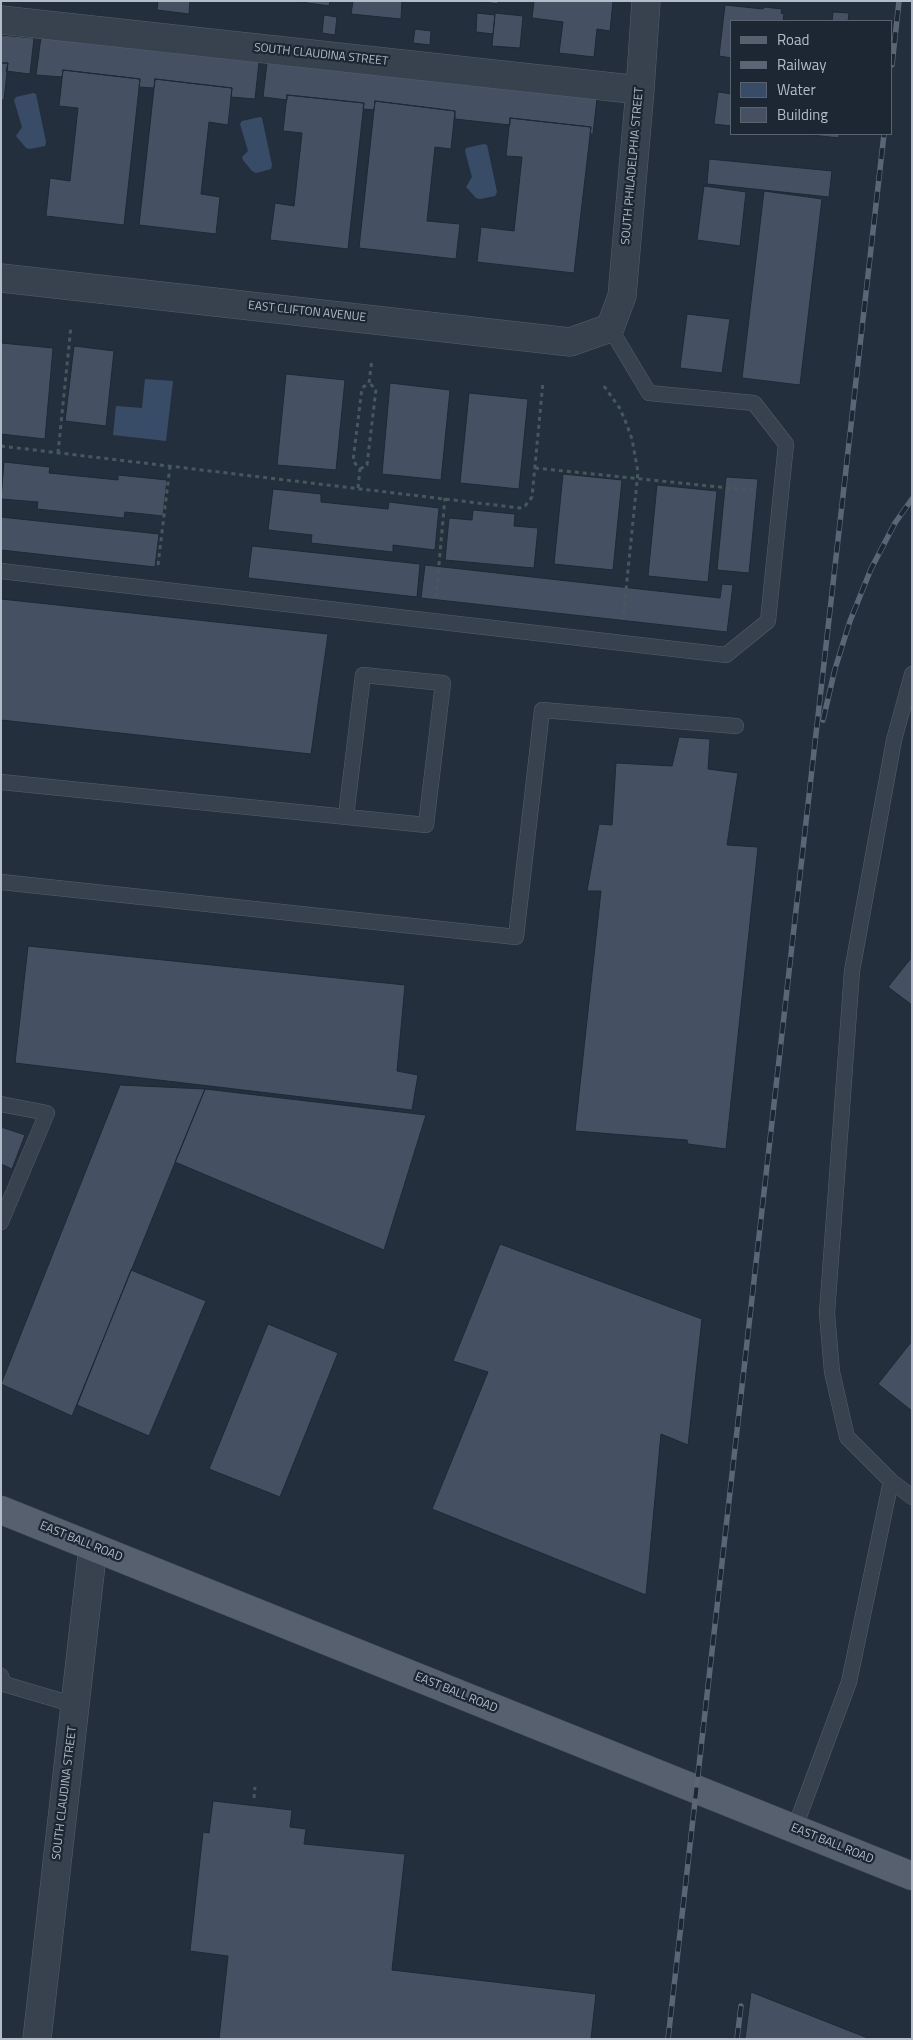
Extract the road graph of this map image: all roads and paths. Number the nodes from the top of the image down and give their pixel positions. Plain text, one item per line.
1 (646, 1) edge
2 (1, 20) edge
3 (640, 90) junction
4 (1, 278) edge
5 (71, 326) dead end
6 (610, 328) junction
7 (372, 359) dead end
8 (369, 382) junction
9 (544, 382) dead end
10 (604, 386) dead end
11 (1, 446) edge
12 (58, 453) junction
13 (170, 466) junction
14 (535, 468) junction
15 (360, 469) junction
16 (637, 478) junction
17 (358, 488) junction
18 (781, 494) junction
19 (445, 498) junction
20 (1, 571) edge
21 (156, 589) junction
22 (434, 621) junction
23 (621, 642) junction
24 (912, 674) edge
25 (736, 726) dead end
26 (1, 782) edge
27 (346, 816) junction
28 (1, 882) edge
29 (1, 1104) edge
30 (1, 1222) edge
31 (891, 1481) junction
32 (912, 1497) edge
33 (1, 1510) edge
34 (93, 1547) junction
35 (1, 1676) edge
36 (75, 1705) junction
37 (255, 1787) dead end
38 (254, 1798) dead end
39 (794, 1830) junction
40 (912, 1876) edge
41 (37, 2039) edge

1 - 3 street, SOUTH PHILADELPHIA STREET
2 - 3 street, SOUTH CLAUDINA STREET
3 - 6 street, SOUTH PHILADELPHIA STREET
4 - 6 street, EAST CLIFTON AVENUE
5 - 12 path
6 - 18 lane
7 - 8 path
8 - 15 path
8 - 15 path
9 - 14 path
10 - 16 path
11 - 12 path
12 - 13 path
13 - 17 path
13 - 21 path
14 - 16 path
14 - 19 path
15 - 17 path
16 - 18 path
16 - 23 path
17 - 19 path
18 - 23 lane
19 - 22 path
20 - 21 lane
21 - 22 lane
22 - 23 lane
24 - 31 lane
25 - 28 lane
26 - 27 lane
27 - 27 lane
29 - 30 lane
31 - 32 lane
31 - 39 lane
33 - 34 main road, EAST BALL ROAD
34 - 36 street, SOUTH CLAUDINA STREET
34 - 39 main road, EAST BALL ROAD
35 - 36 lane
36 - 41 street, SOUTH CLAUDINA STREET
37 - 38 path
39 - 40 main road, EAST BALL ROAD

